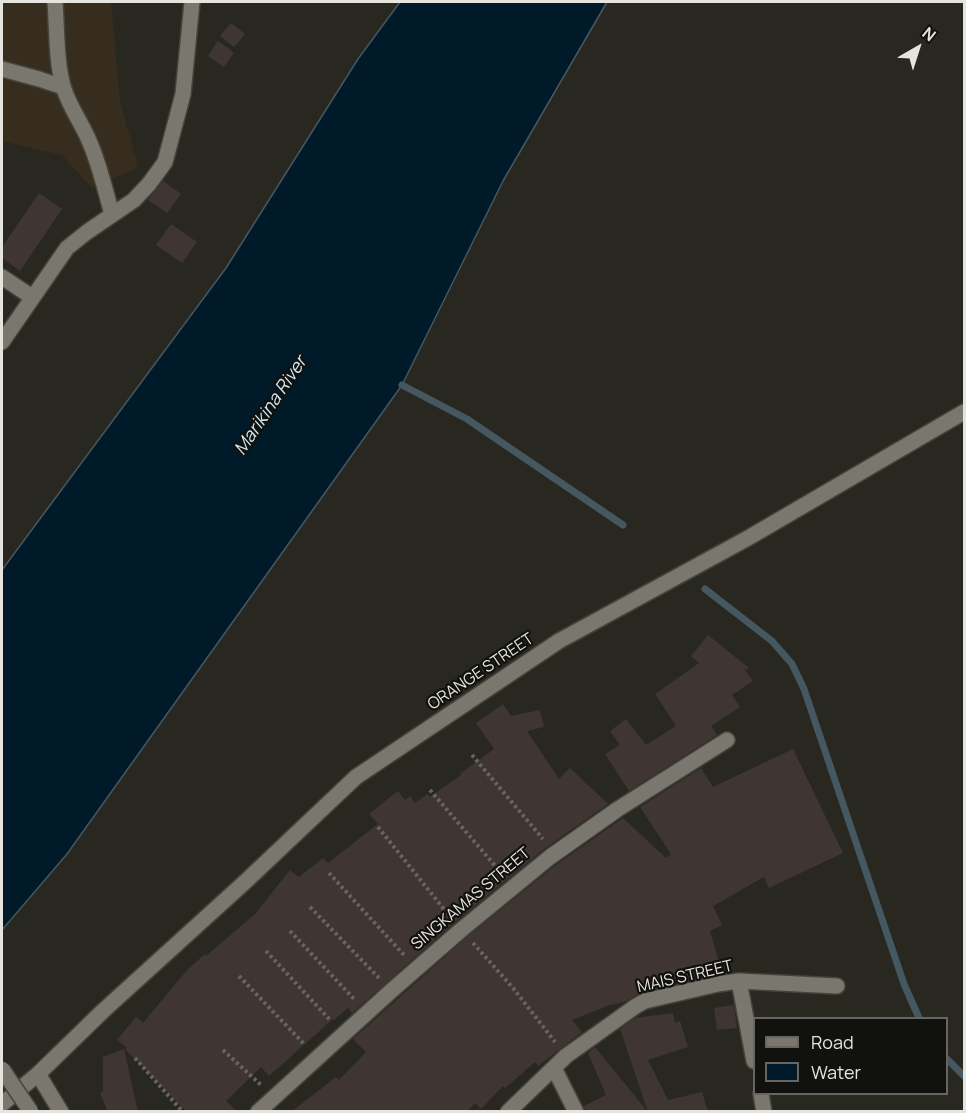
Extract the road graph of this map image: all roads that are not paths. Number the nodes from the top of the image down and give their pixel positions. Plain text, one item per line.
1 (55, 2) edge
2 (192, 2) edge
3 (2, 69) edge
4 (63, 87) junction
5 (112, 214) junction
6 (2, 277) edge
7 (32, 297) junction
8 (2, 342) edge
9 (964, 412) edge
10 (727, 740) dead end
11 (739, 981) junction
12 (837, 986) dead end
13 (753, 1056) edge
14 (554, 1068) junction
15 (2, 1069) edge
16 (38, 1074) junction
17 (761, 1095) edge
18 (2, 1104) edge
19 (31, 1112) edge
20 (61, 1112) edge
21 (258, 1112) edge
22 (508, 1112) edge
23 (576, 1112) edge
24 (764, 1112) edge

1 - 4 street
2 - 5 street
3 - 4 street
4 - 5 street
5 - 7 street
6 - 7 street
7 - 8 street
9 - 16 street, ORANGE STREET
10 - 21 street, SINGKAMAS STREET
11 - 12 street, MAIS STREET
11 - 13 street
11 - 14 street, MAIS STREET
14 - 22 street, MAIS STREET
14 - 23 street
15 - 19 street, bridge
16 - 18 street, ORANGE STREET
16 - 20 street
17 - 24 street

